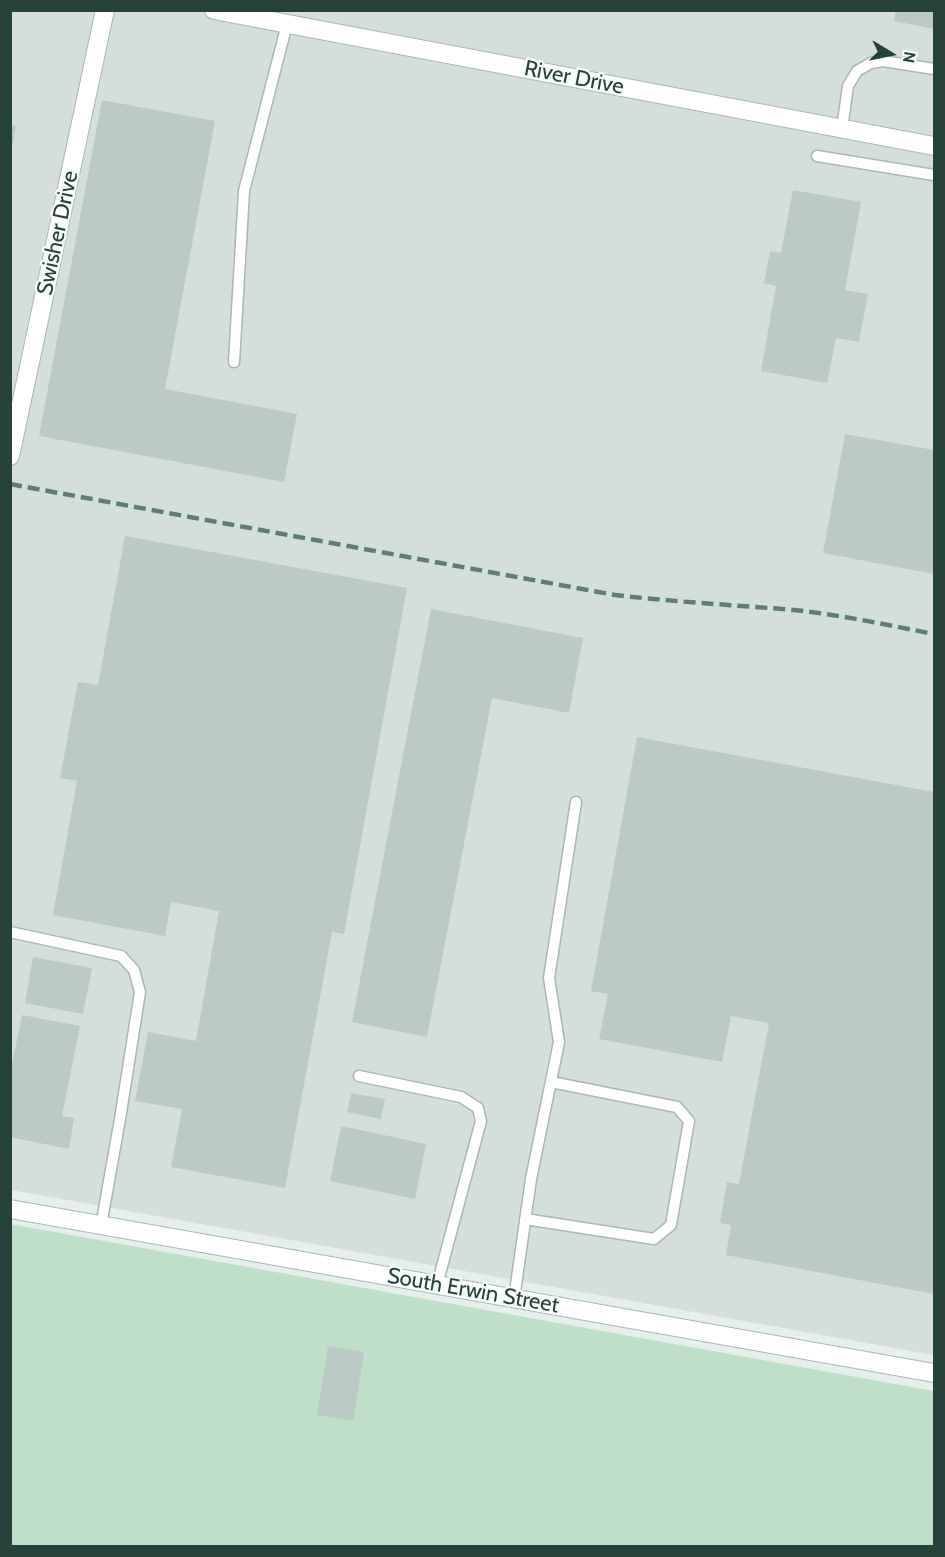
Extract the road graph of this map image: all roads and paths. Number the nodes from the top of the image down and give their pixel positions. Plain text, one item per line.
1 (105, 10) edge
2 (214, 10) edge
3 (287, 24) junction
4 (934, 69) edge
5 (842, 129) junction
6 (934, 146) edge
7 (817, 156) dead end
8 (934, 175) edge
9 (234, 362) dead end
10 (16, 405) edge
11 (10, 456) edge
12 (576, 802) dead end
13 (10, 932) edge
14 (359, 1076) dead end
15 (550, 1082) junction
16 (10, 1209) edge
17 (525, 1219) junction
18 (101, 1226) junction
19 (437, 1285) junction
20 (514, 1299) junction
21 (934, 1373) edge

1 - 10 street, Swisher Drive
2 - 3 street, River Drive
3 - 5 street, River Drive
3 - 9 lane
4 - 5 lane
5 - 6 street, River Drive
7 - 8 lane
10 - 11 street, Swisher Drive
12 - 15 lane
13 - 18 lane
14 - 19 lane
15 - 17 lane
15 - 17 lane
16 - 18 street, South Erwin Street
17 - 20 lane
18 - 19 street, South Erwin Street
19 - 20 street, South Erwin Street
20 - 21 street, South Erwin Street

